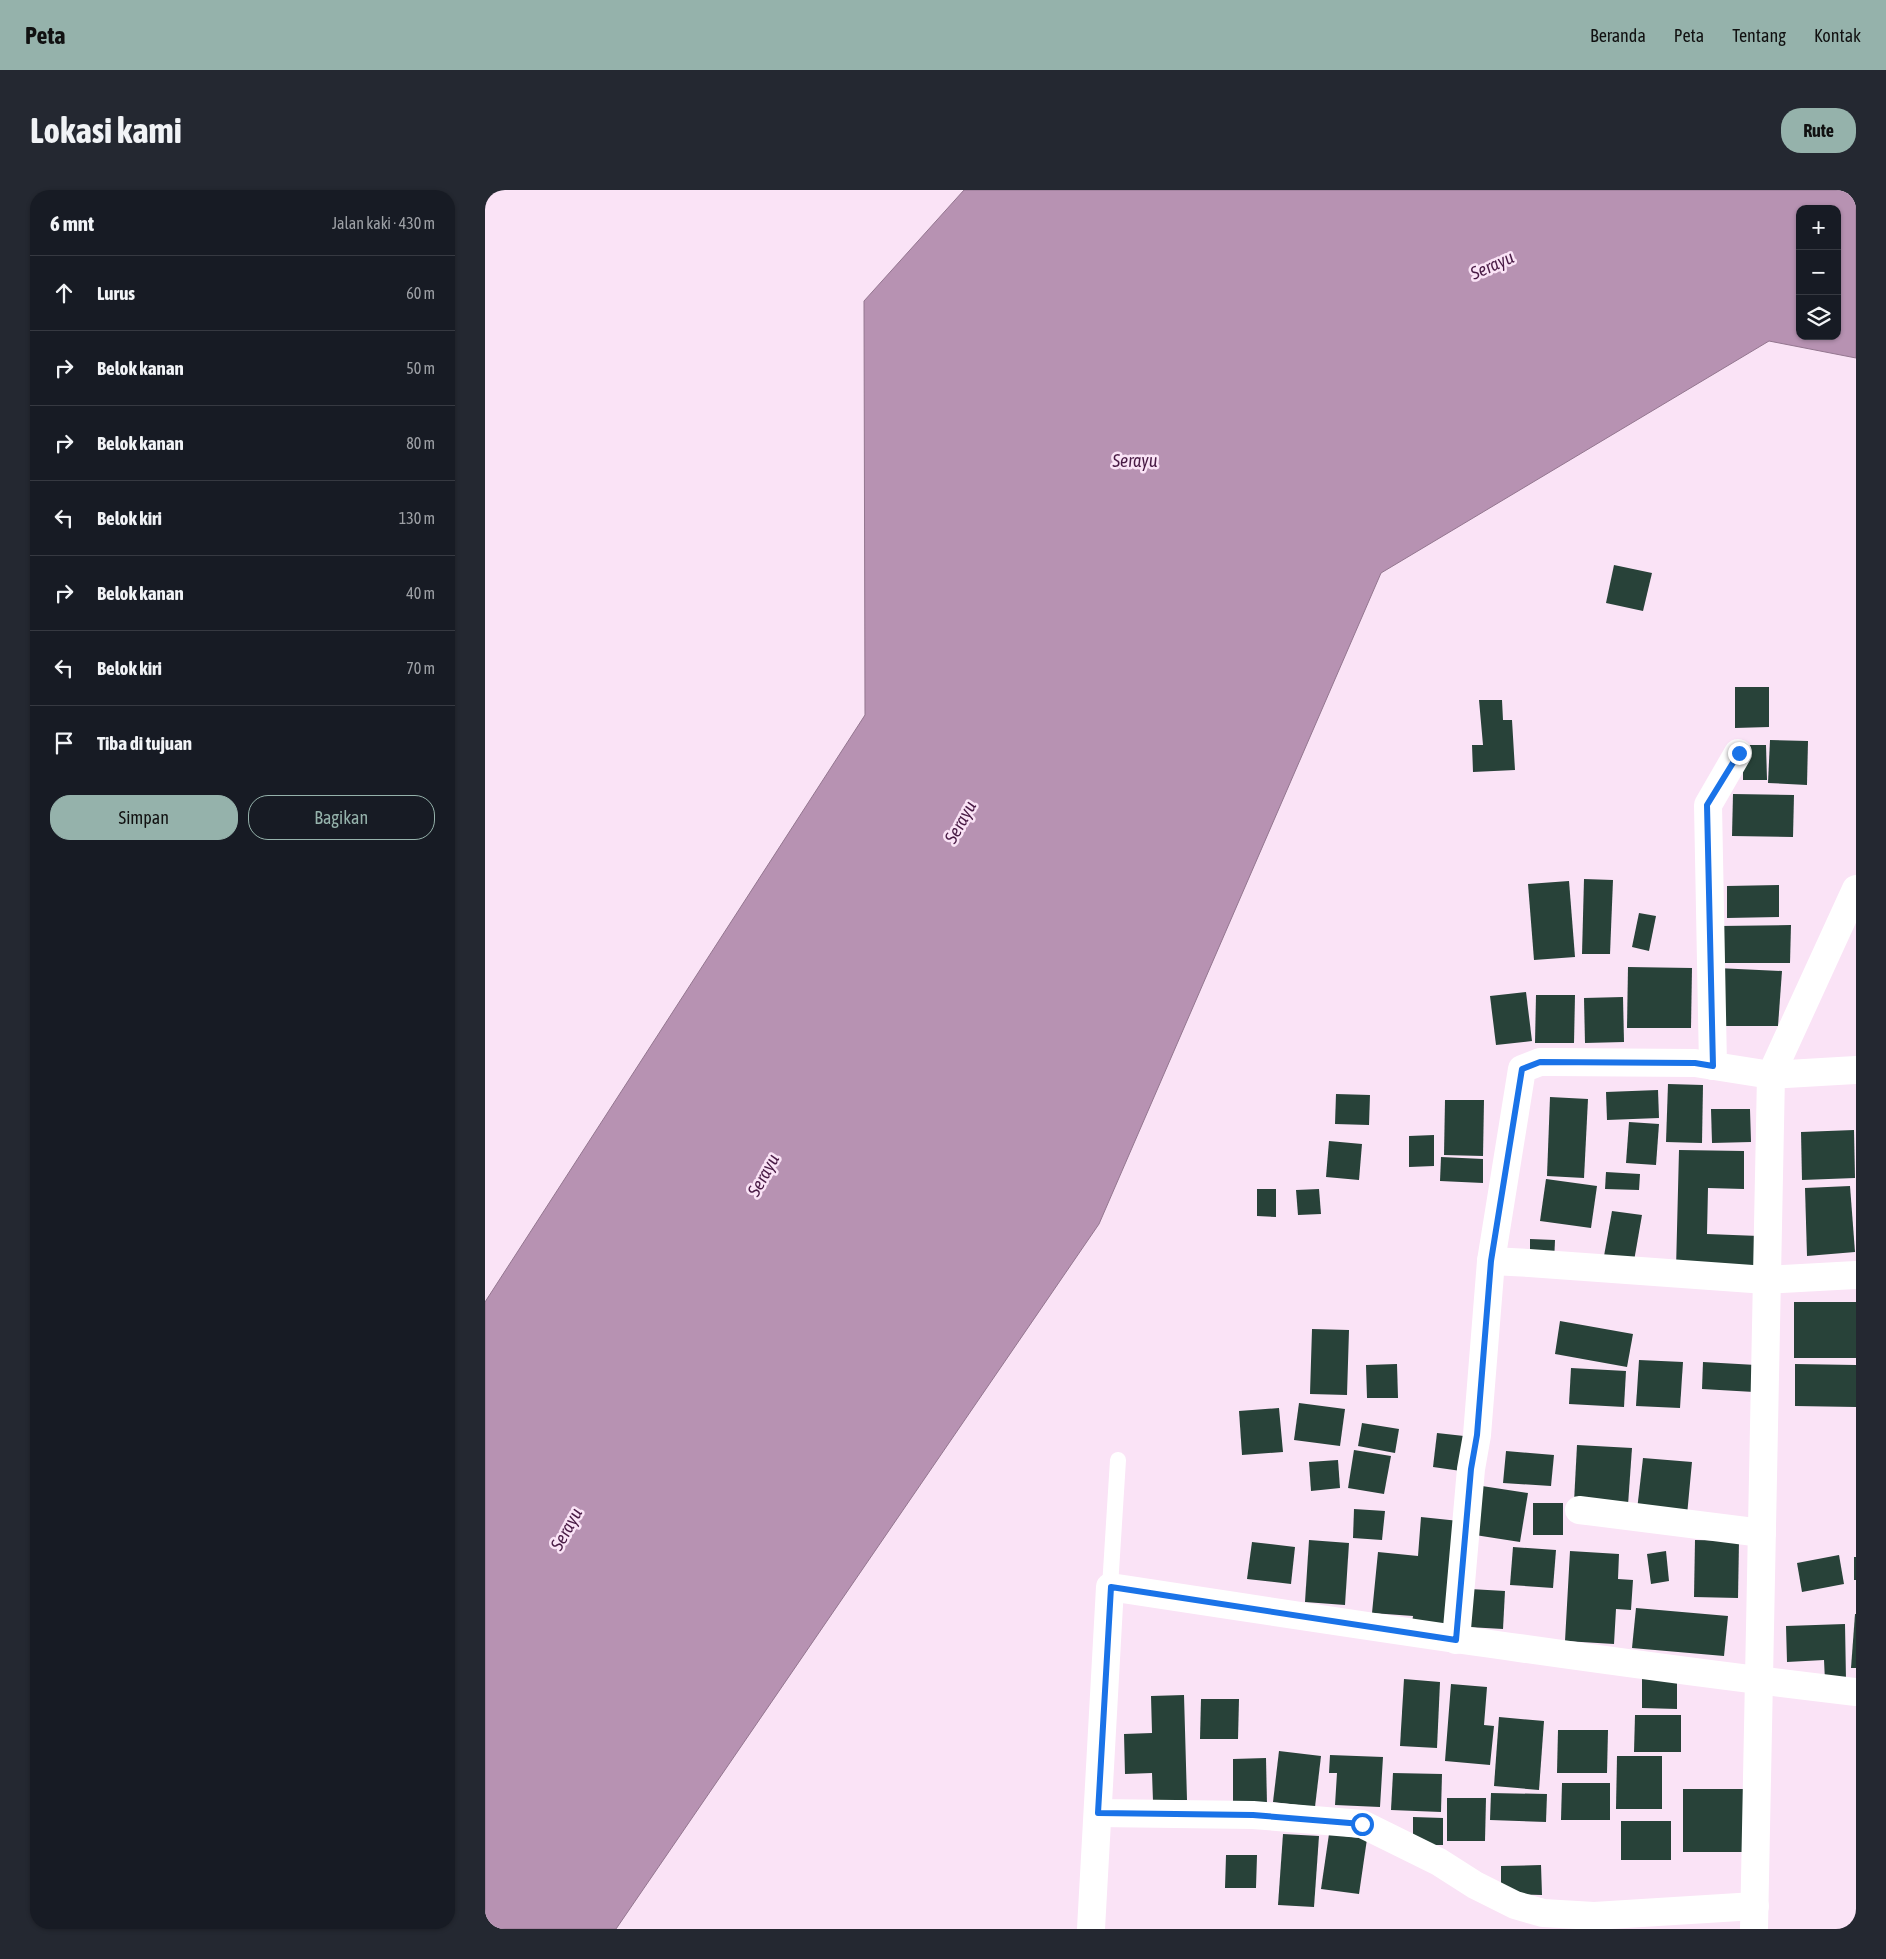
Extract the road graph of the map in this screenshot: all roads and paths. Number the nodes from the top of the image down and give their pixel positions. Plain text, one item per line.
1 (1739, 753) dead end
2 (1856, 889) edge
3 (1713, 1066) junction
4 (1856, 1070) edge
5 (1771, 1075) junction
6 (1491, 1261) junction
7 (1856, 1275) edge
8 (1766, 1280) junction
9 (1118, 1460) dead end
10 (1579, 1510) dead end
11 (1761, 1533) junction
12 (1111, 1587) junction
13 (1456, 1640) junction
14 (1759, 1681) junction
15 (1856, 1692) edge
16 (1098, 1813) junction
17 (1755, 1918) edge
18 (1091, 1929) edge

1 - 3 street
2 - 5 street
3 - 5 street
3 - 6 street
4 - 5 street
5 - 8 street
6 - 8 street
6 - 13 street
7 - 8 street
8 - 11 street
9 - 12 lane
10 - 11 street
11 - 14 street
12 - 13 street
12 - 16 street
13 - 14 street
14 - 15 street
14 - 17 street
16 - 17 street
16 - 18 street

